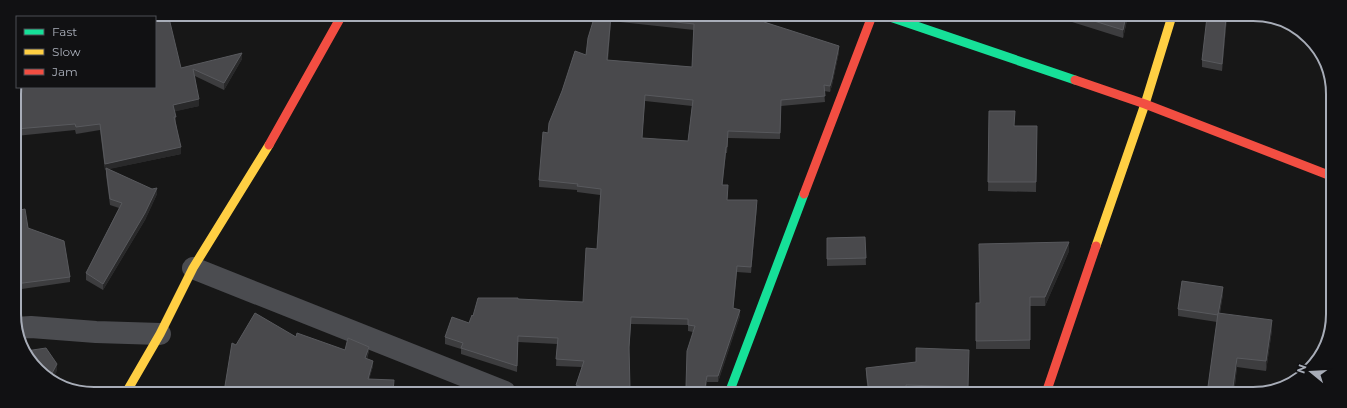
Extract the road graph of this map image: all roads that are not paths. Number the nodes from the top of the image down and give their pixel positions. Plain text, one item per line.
1 (339, 21) edge
2 (870, 21) edge
3 (902, 21) edge
4 (1170, 21) edge
5 (1145, 104) junction
6 (1326, 174) edge
7 (193, 268) junction
8 (22, 328) edge
9 (160, 334) junction
10 (129, 387) edge
11 (492, 387) edge
12 (731, 387) edge
13 (1048, 387) edge

1 - 7 street
2 - 12 street
3 - 5 street
4 - 5 street
5 - 6 street
5 - 13 street
7 - 9 street
7 - 11 street
8 - 9 street
9 - 10 street

